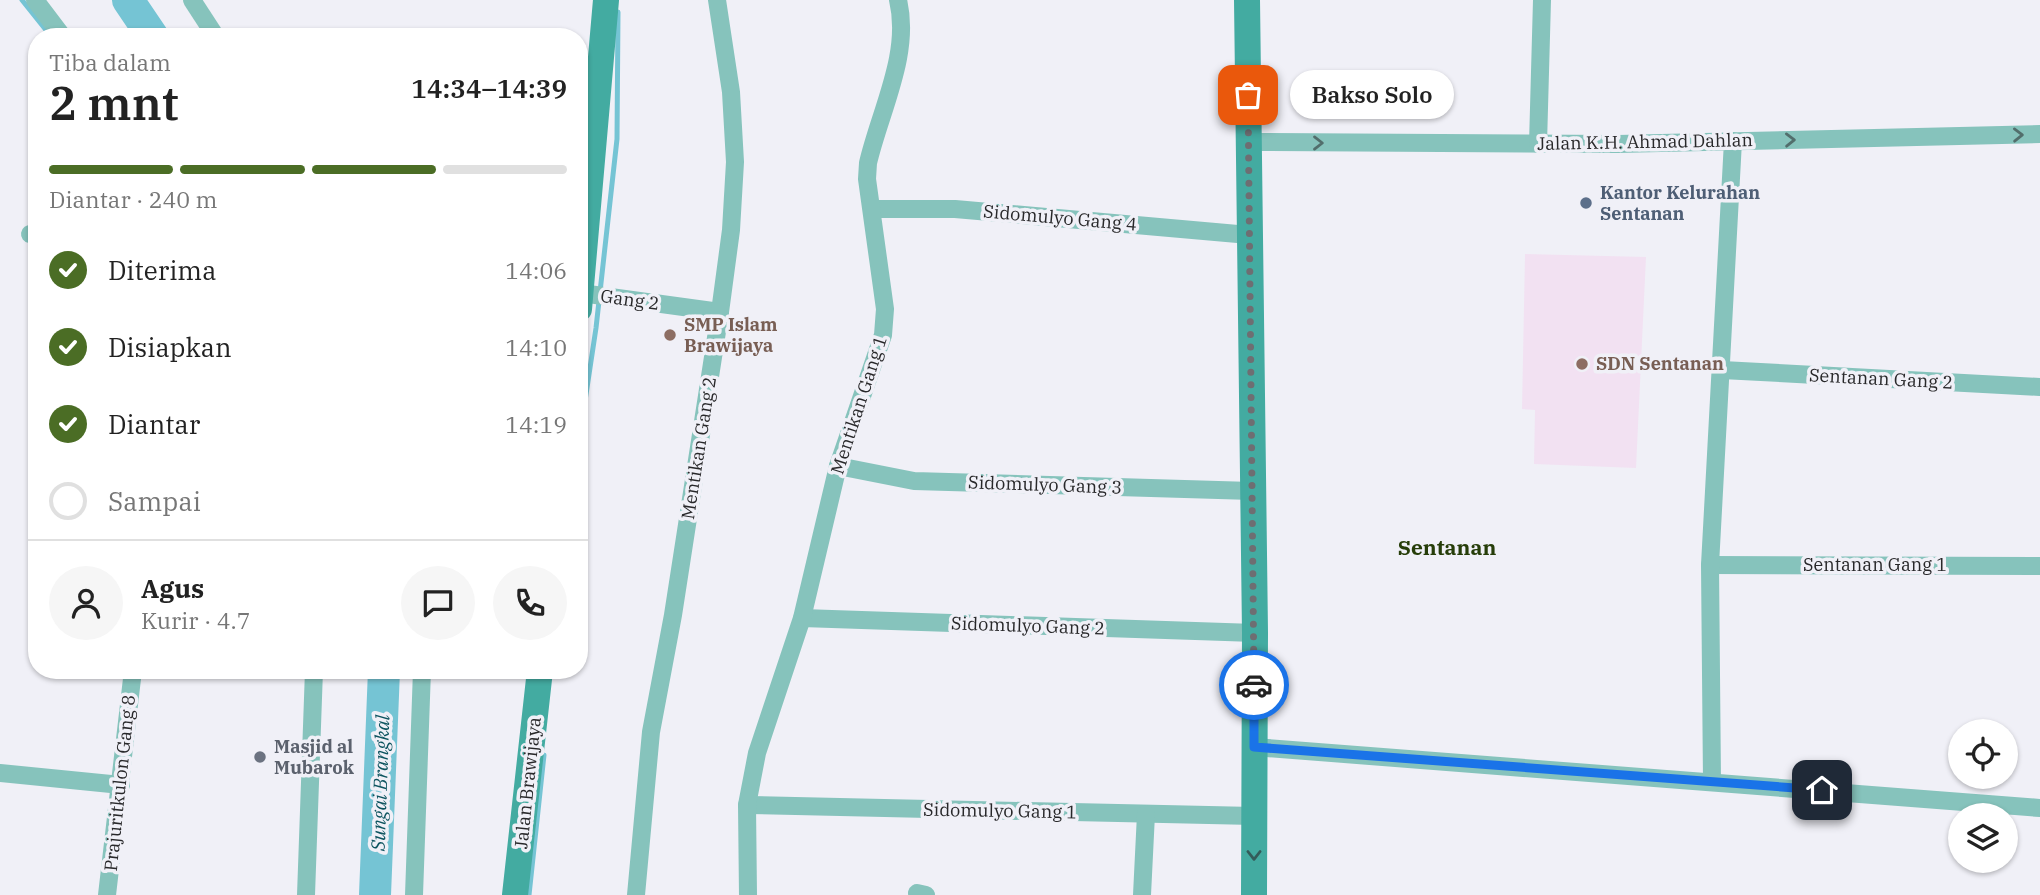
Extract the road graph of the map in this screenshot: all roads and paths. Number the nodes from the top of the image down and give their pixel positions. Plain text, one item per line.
1 (35, 0) edge
2 (192, 0) edge
3 (606, 0) edge
4 (717, 0) edge
5 (898, 0) edge
6 (1247, 0) edge
7 (1542, 0) edge
8 (57, 28) edge
9 (210, 28) edge
10 (588, 123) edge
11 (2040, 134) edge
12 (1733, 141) junction
13 (1249, 142) junction
14 (1538, 144) junction
15 (872, 209) junction
16 (1249, 235) junction
17 (588, 250) edge
18 (592, 299) edge
19 (720, 312) junction
20 (1721, 370) junction
21 (2040, 387) edge
22 (838, 466) junction
23 (1252, 491) junction
24 (1710, 565) junction
25 (2040, 566) edge
26 (802, 618) junction
27 (1255, 634) junction
28 (132, 679) edge
29 (314, 679) edge
30 (422, 679) edge
31 (539, 679) edge
32 (1254, 747) junction
33 (0, 773) edge
34 (1712, 782) junction
35 (121, 785) junction
36 (747, 804) junction
37 (2040, 808) edge
38 (1146, 814) junction
39 (1254, 816) junction
40 (107, 895) edge
41 (306, 895) edge
42 (414, 895) edge
43 (515, 895) edge
44 (636, 895) edge
45 (748, 895) edge
46 (1142, 895) edge
47 (1254, 895) edge

1 - 8 street
2 - 9 street
3 - 10 main road
4 - 19 street, Mentikan Gang 2
5 - 15 street, Mentikan Gang 1
6 - 13 main road
7 - 14 street
12 -> 11 street, Jalan K.H. Ahmad Dahlan
12 - 14 street, Jalan K.H. Ahmad Dahlan
12 - 20 street
13 -> 14 street, Jalan K.H. Ahmad Dahlan
13 - 16 main road
15 - 16 street, Sidomulyo Gang 4
15 - 22 street, Mentikan Gang 1
16 - 23 main road
17 - 18 main road
18 - 19 street, Gang 2
19 - 44 street, Mentikan Gang 2
20 - 21 street, Sentanan Gang 2
20 - 24 street
22 - 23 street, Sidomulyo Gang 3
22 - 26 street, Mentikan Gang 1
23 - 27 main road
24 - 25 street, Sentanan Gang 1
24 - 34 street
26 - 27 street, Sidomulyo Gang 2
26 - 36 street, Mentikan Gang 1
27 - 32 main road
28 - 35 street, Prajuritkulon Gang 8
29 - 41 street
30 - 42 street
31 - 43 main road, Jalan Brawijaya
32 - 34 street
32 - 39 main road
33 - 35 street
34 - 37 street
35 - 40 street, Prajuritkulon Gang 8
36 - 38 street, Sidomulyo Gang 1
36 - 45 street, Mentikan Gang 1
38 - 39 street, Sidomulyo Gang 1
38 - 46 street
39 -> 47 main road

